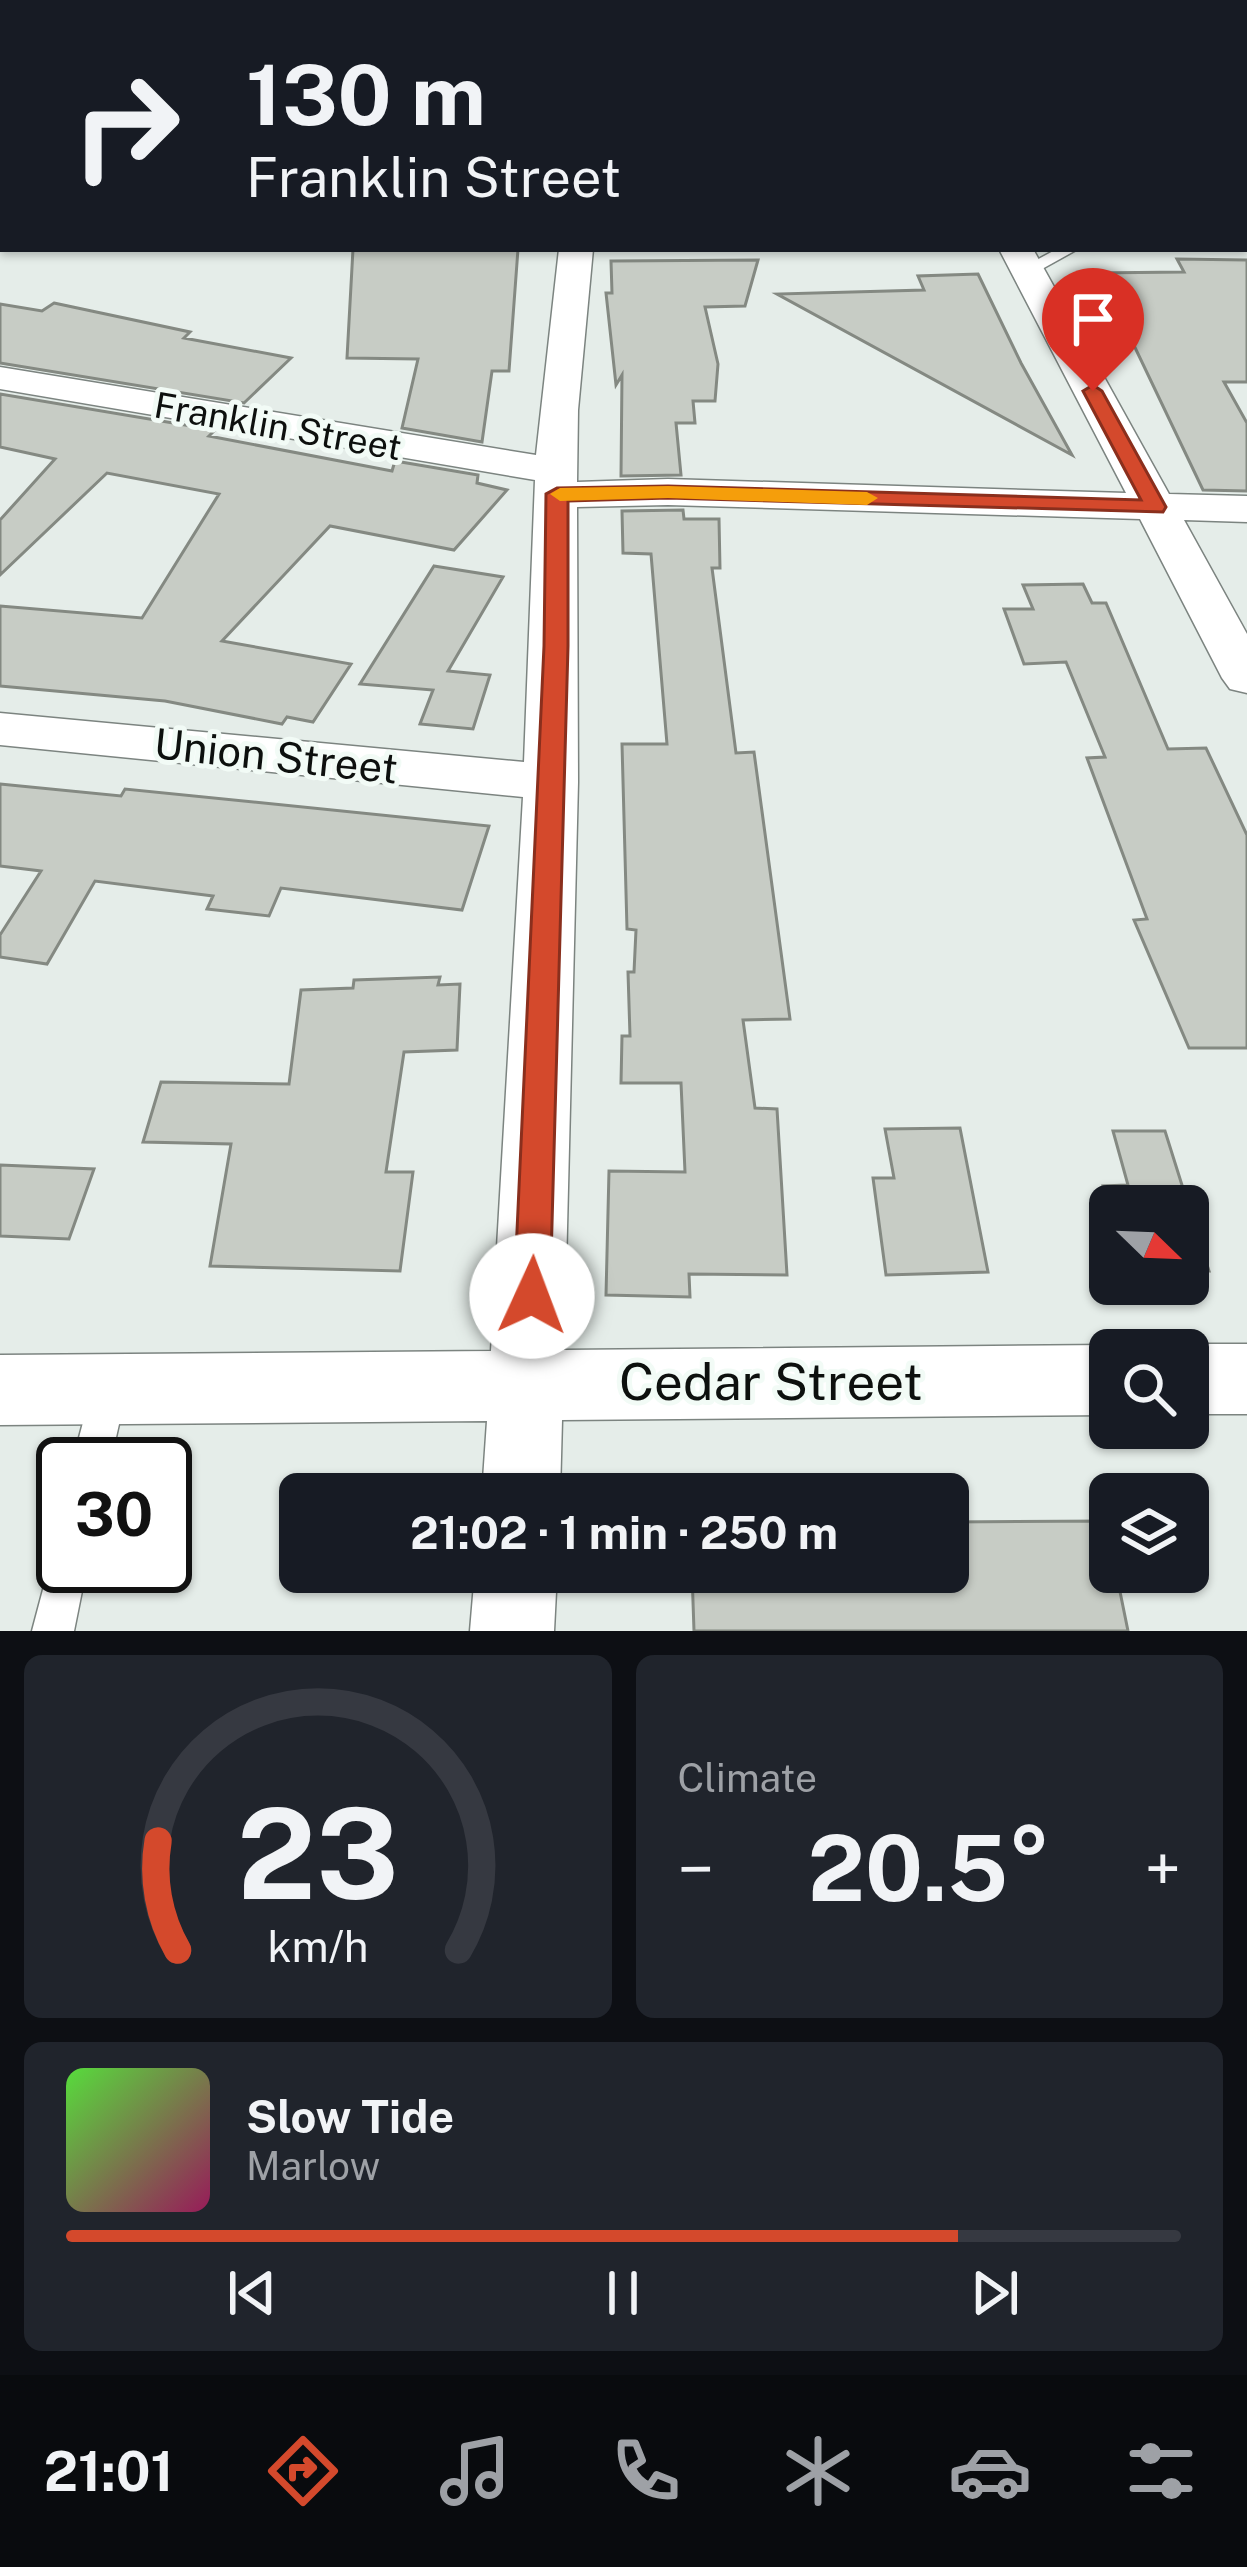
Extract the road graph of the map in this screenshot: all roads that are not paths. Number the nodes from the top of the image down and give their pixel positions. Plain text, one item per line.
1 (576, 252) edge
2 (1057, 252) edge
3 (1022, 260) edge
4 (0, 378) edge
5 (557, 483) junction
6 (1156, 507) junction
7 (1247, 509) edge
8 (1247, 678) edge
9 (0, 729) edge
10 (552, 782) junction
11 (1209, 1379) edge
12 (1247, 1379) edge
13 (1089, 1380) edge
14 (528, 1384) junction
15 (107, 1389) junction
16 (0, 1390) edge
17 (97, 1437) edge
18 (522, 1473) edge
19 (62, 1593) edge
20 (515, 1593) edge
21 (53, 1631) edge
22 (512, 1631) edge

1 - 5 street
2 - 3 lane
3 - 6 street
4 - 5 street, Franklin Street
5 - 6 street, Franklin Street
5 - 10 street
6 - 7 street, Franklin Street
6 - 8 street
9 - 10 street, Union Street
10 - 14 street
11 - 12 street
13 - 14 street, Cedar Street
14 - 15 street, Cedar Street
14 - 18 street
15 - 16 street, Cedar Street
15 - 17 lane
19 - 21 lane
20 - 22 street

